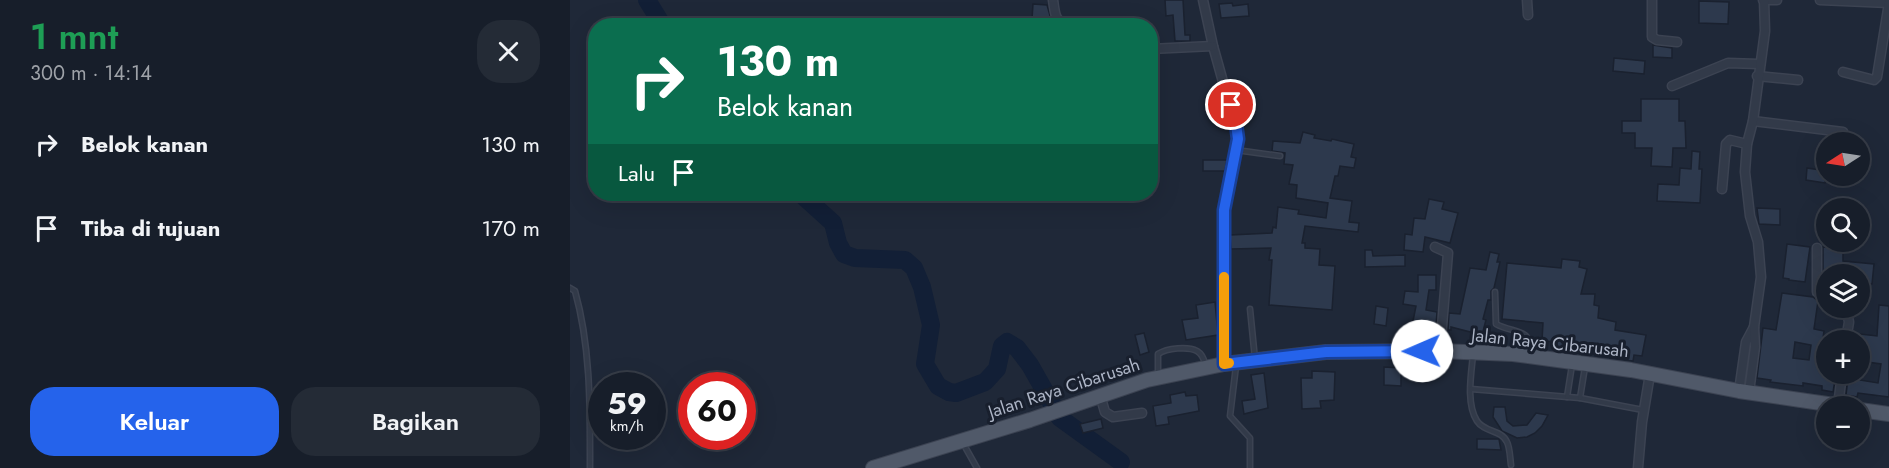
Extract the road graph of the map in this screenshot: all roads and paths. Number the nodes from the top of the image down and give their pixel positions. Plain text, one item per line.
1 (1053, 0) edge
2 (1203, 0) edge
3 (1527, 0) edge
4 (1652, 0) edge
5 (1764, 0) edge
6 (1777, 0) edge
7 (1820, 0) edge
8 (1889, 3) edge
9 (1528, 15) dead end
10 (1056, 18) edge
11 (1677, 42) dead end
12 (1213, 46) junction
13 (1158, 49) edge
14 (1760, 64) junction
15 (1843, 72) dead end
16 (1757, 76) junction
17 (1798, 80) dead end
18 (1672, 86) dead end
19 (1753, 121) junction
20 (1844, 132) dead end
21 (1747, 144) junction
22 (1235, 150) junction
23 (1280, 156) dead end
24 (1722, 189) dead end
25 (1435, 247) dead end
26 (570, 288) edge
27 (1495, 292) dead end
28 (1250, 309) dead end
29 (1440, 351) junction
30 (1473, 352) junction
31 (1530, 356) junction
32 (1255, 359) junction
33 (1579, 362) junction
34 (1230, 363) junction
35 (1206, 367) junction
36 (1650, 374) junction
37 (1158, 377) junction
38 (1471, 389) junction
39 (1744, 391) junction
40 (1100, 396) junction
41 (1567, 397) junction
42 (1580, 398) junction
43 (1816, 402) edge
44 (1644, 410) junction
45 (1870, 411) edge
46 (1142, 413) dead end
47 (1889, 414) edge
48 (962, 439) junction
49 (1511, 465) dead end
50 (590, 468) edge
51 (873, 468) edge
52 (976, 468) edge
53 (1250, 468) edge
54 (1638, 468) edge

1 - 10 street
2 - 12 street
3 - 9 street
4 - 11 street
5 - 6 street
5 - 14 street
7 - 8 street
8 - 15 street
12 - 13 street
12 - 22 street
14 - 16 street
14 - 18 street
16 - 17 street
16 - 19 street
19 - 20 street
19 - 21 street
21 - 24 street
21 - 39 street
22 - 23 lane
22 - 34 street
25 - 29 street
26 - 50 lane
27 - 31 lane
28 - 32 lane
29 - 30 main road, Jalan Raya Cibarusah
29 - 32 main road, Jalan Raya Cibarusah
30 - 31 main road, Jalan Raya Cibarusah
30 - 38 lane
31 - 33 main road, Jalan Raya Cibarusah
32 - 34 main road, Jalan Raya Cibarusah
33 - 36 main road, Jalan Raya Cibarusah
33 - 41 lane
33 - 42 lane
34 - 35 main road, Jalan Raya Cibarusah
34 - 53 lane
35 - 37 main road, Jalan Raya Cibarusah
35 - 37 lane
36 - 39 main road, Jalan Raya Cibarusah
36 - 44 street
37 - 40 main road, Jalan Raya Cibarusah
38 - 41 lane
38 - 49 lane
39 - 43 main road, Jalan Raya Cibarusah
40 - 46 street
40 - 48 main road, Jalan Raya Cibarusah
41 - 42 lane
42 - 44 lane
44 - 54 street
45 - 47 main road
48 - 51 main road, Jalan Raya Cibarusah
48 - 52 lane

